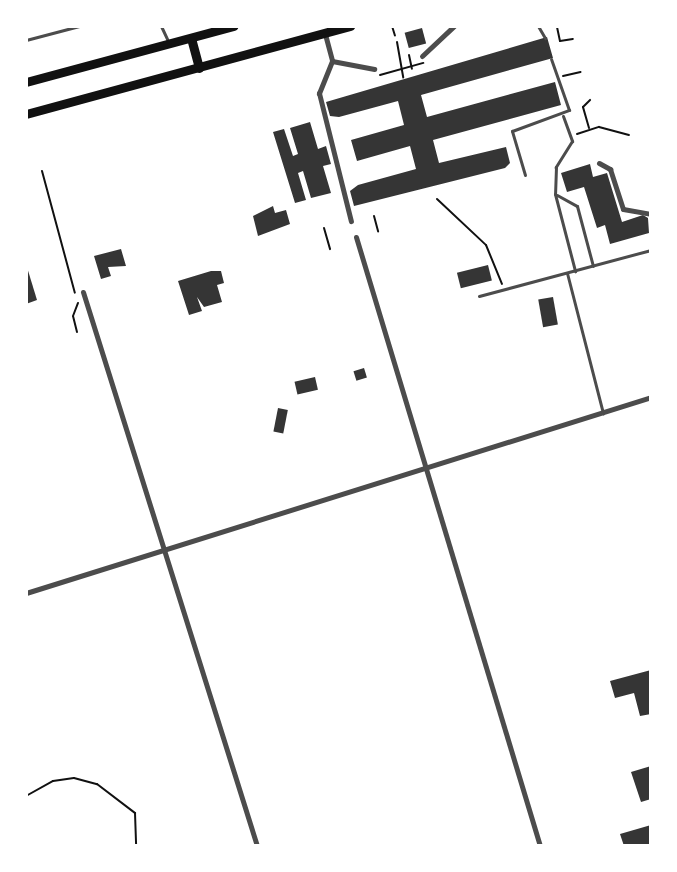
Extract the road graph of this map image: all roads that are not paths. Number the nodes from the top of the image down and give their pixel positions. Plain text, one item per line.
1 (40, 26) edge
2 (79, 26) edge
3 (161, 26) edge
4 (234, 26) edge
5 (350, 26) edge
6 (454, 26) edge
7 (538, 26) edge
8 (211, 29) edge
9 (325, 33) junction
10 (42, 36) junction
11 (191, 38) junction
12 (545, 38) dead end
13 (26, 40) edge
14 (170, 44) junction
15 (422, 56) dead end
16 (551, 59) dead end
17 (332, 61) junction
18 (199, 68) junction
19 (372, 71) road end
20 (26, 82) edge
21 (26, 114) edge
22 (563, 116) junction
23 (599, 163) dead end
24 (525, 175) dead end
25 (555, 194) junction
26 (651, 214) edge
27 (351, 221) dead end
28 (356, 237) dead end
29 (651, 250) edge
30 (593, 266) junction
31 (575, 271) junction
32 (567, 273) junction
33 (83, 292) dead end
34 (479, 296) dead end
35 (651, 397) edge
36 (603, 413) junction
37 (426, 468) junction
38 (164, 550) junction
39 (26, 593) edge
40 (257, 846) edge
41 (540, 846) edge

1 - 10 lane
2 - 10 lane
3 - 14 lane
4 - 8 main road
5 - 9 main road
6 - 15 street
7 - 12 lane
8 - 11 main road
9 - 17 street
9 - 18 main road
10 - 13 lane
11 - 14 main road
11 - 18 main road
14 - 20 main road
16 - 22 lane
17 - 19 street
17 - 27 street
18 - 21 main road
22 - 24 lane
22 - 25 lane
23 - 26 street
25 - 30 lane
25 - 31 lane
28 - 37 street
29 - 30 lane
30 - 31 lane
31 - 32 lane
32 - 34 lane
32 - 36 lane
33 - 38 street
35 - 36 street
36 - 37 street
37 - 38 street
37 - 41 street
38 - 39 street
38 - 40 street

